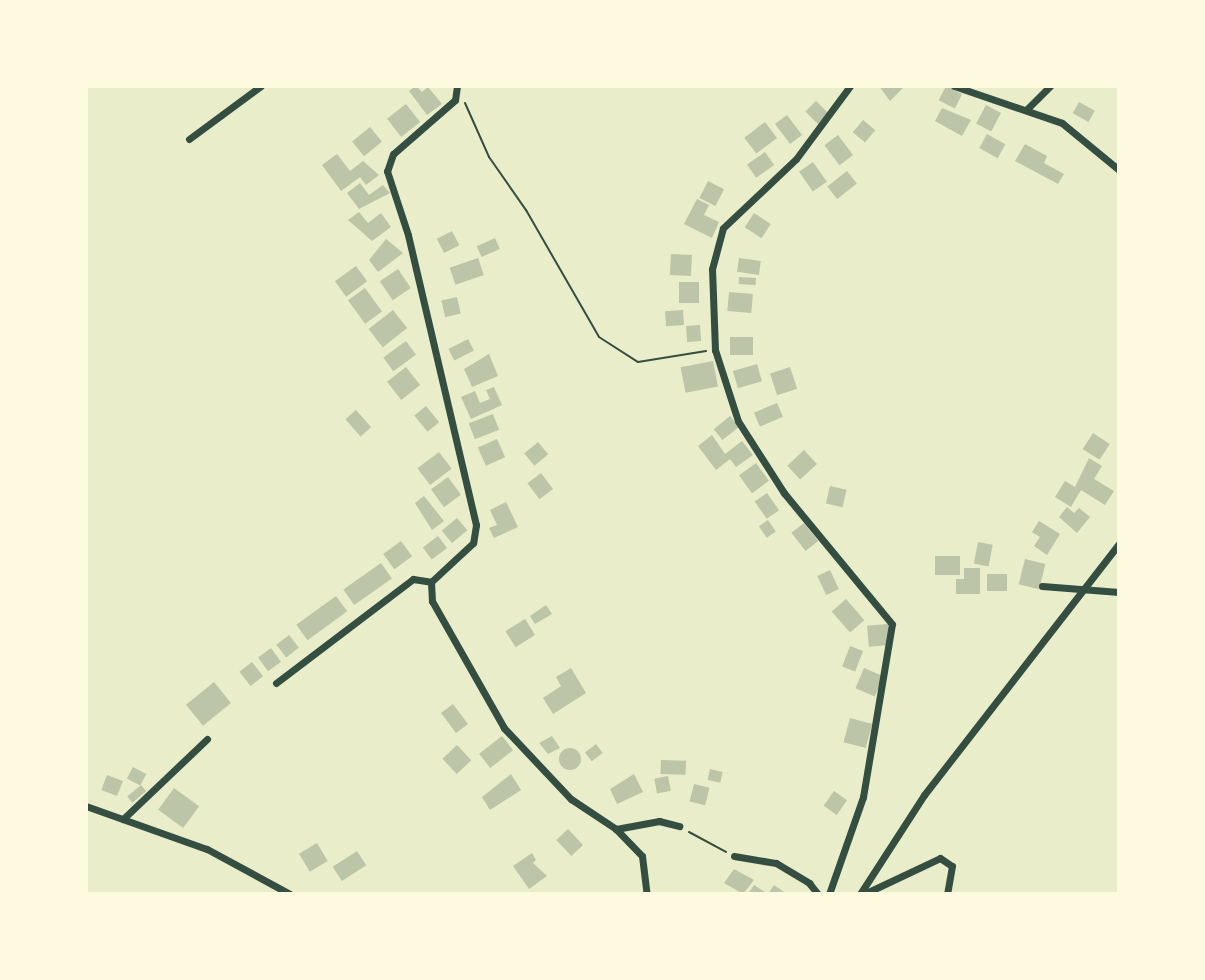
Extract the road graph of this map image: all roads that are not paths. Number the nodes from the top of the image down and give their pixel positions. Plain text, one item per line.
1 (261, 86) edge
2 (850, 86) edge
3 (954, 86) edge
4 (1050, 86) edge
5 (458, 89) edge
6 (1027, 109) junction
7 (189, 139) dead end
8 (1119, 170) edge
9 (1119, 544) edge
10 (431, 582) junction
11 (1042, 586) dead end
12 (1091, 586) junction
13 (1119, 592) edge
14 (276, 683) dead end
15 (207, 739) dead end
16 (86, 806) edge
17 (123, 819) junction
18 (679, 826) road end
19 (616, 829) junction
20 (734, 856) road end
21 (290, 894) edge
22 (647, 894) edge
23 (818, 894) edge
24 (829, 894) edge
25 (862, 894) edge
26 (947, 894) edge

1 - 7 street
2 - 24 street
3 - 6 street
4 - 6 street
5 - 10 street
6 - 8 street
9 - 12 street
10 - 14 street
10 - 19 street
11 - 12 street
12 - 13 street
12 - 25 street
15 - 17 street
16 - 17 street
17 - 21 street
18 - 19 street
19 - 22 street
20 - 23 street
25 - 26 street

